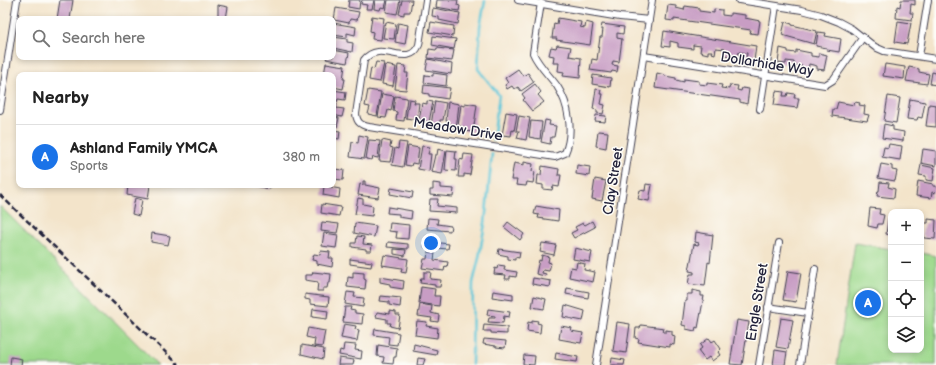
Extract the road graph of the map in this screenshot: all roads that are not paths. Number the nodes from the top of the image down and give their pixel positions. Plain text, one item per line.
1 (17, 0) edge
2 (426, 0) edge
3 (518, 0) edge
4 (652, 0) edge
5 (739, 0) edge
6 (928, 0) edge
7 (541, 3) junction
8 (776, 6) junction
9 (649, 20) junction
10 (863, 37) junction
11 (644, 56) junction
12 (919, 56) junction
13 (936, 59) edge
14 (765, 76) junction
15 (760, 108) dead end
16 (0, 110) edge
17 (779, 243) dead end
18 (815, 269) dead end
19 (768, 307) junction
20 (808, 313) junction
21 (596, 365) edge
22 (759, 365) edge
23 (800, 365) edge

1 - 16 street
2 - 7 street, Meadow Drive
3 - 7 street
4 - 9 street, Clay Street
5 - 8 street
6 - 12 street
7 - 9 street
8 - 10 street
8 - 14 street
9 - 11 street, Clay Street
10 - 12 street
10 - 14 street, Dollarhide Way
11 - 14 street, Dollarhide Way
11 - 21 street, Clay Street
12 - 13 street
14 - 15 street
17 - 19 street, Engle Street
18 - 20 street
19 - 20 street
19 - 22 street, Engle Street
20 - 23 street

